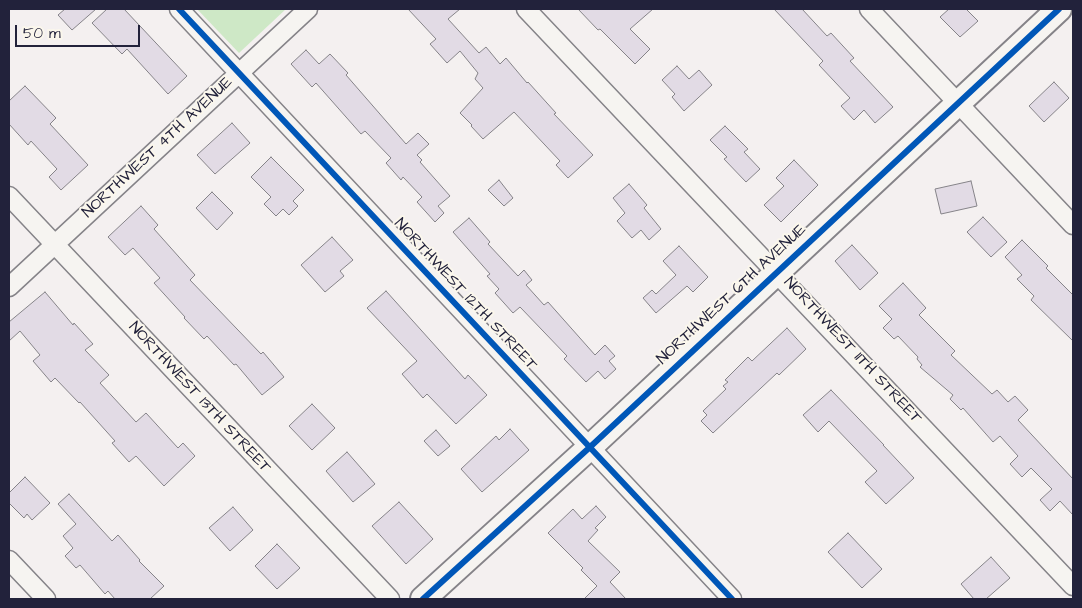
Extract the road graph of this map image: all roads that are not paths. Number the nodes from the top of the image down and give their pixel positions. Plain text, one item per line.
1 (178, 9) edge
2 (308, 9) edge
3 (526, 9) edge
4 (869, 9) edge
5 (1059, 9) edge
6 (239, 73) junction
7 (957, 103) junction
8 (9, 196) edge
9 (1073, 225) edge
10 (54, 244) junction
11 (777, 272) junction
12 (9, 287) edge
13 (589, 448) junction
14 (9, 560) edge
15 (1073, 586) edge
16 (46, 599) edge
17 (390, 599) edge
18 (423, 599) edge
19 (732, 599) edge

1 - 6 street, NORTHWEST 12TH STREET
2 - 6 street, NORTHWEST 4TH AVENUE
3 - 11 street, NORTHWEST 11TH STREET
4 - 7 street
5 - 7 street, NORTHWEST 6TH AVENUE
6 - 10 street, NORTHWEST 4TH AVENUE
6 - 13 street, NORTHWEST 12TH STREET
7 - 9 street
7 - 11 street, NORTHWEST 6TH AVENUE
8 - 10 street, NORTHWEST 13TH STREET
10 - 12 street, NORTHWEST 4TH AVENUE
10 - 17 street, NORTHWEST 13TH STREET
11 - 13 street, NORTHWEST 6TH AVENUE
11 - 15 street, NORTHWEST 11TH STREET
13 - 18 street, NORTHWEST 6TH AVENUE
13 - 19 street, NORTHWEST 12TH STREET
14 - 16 street

